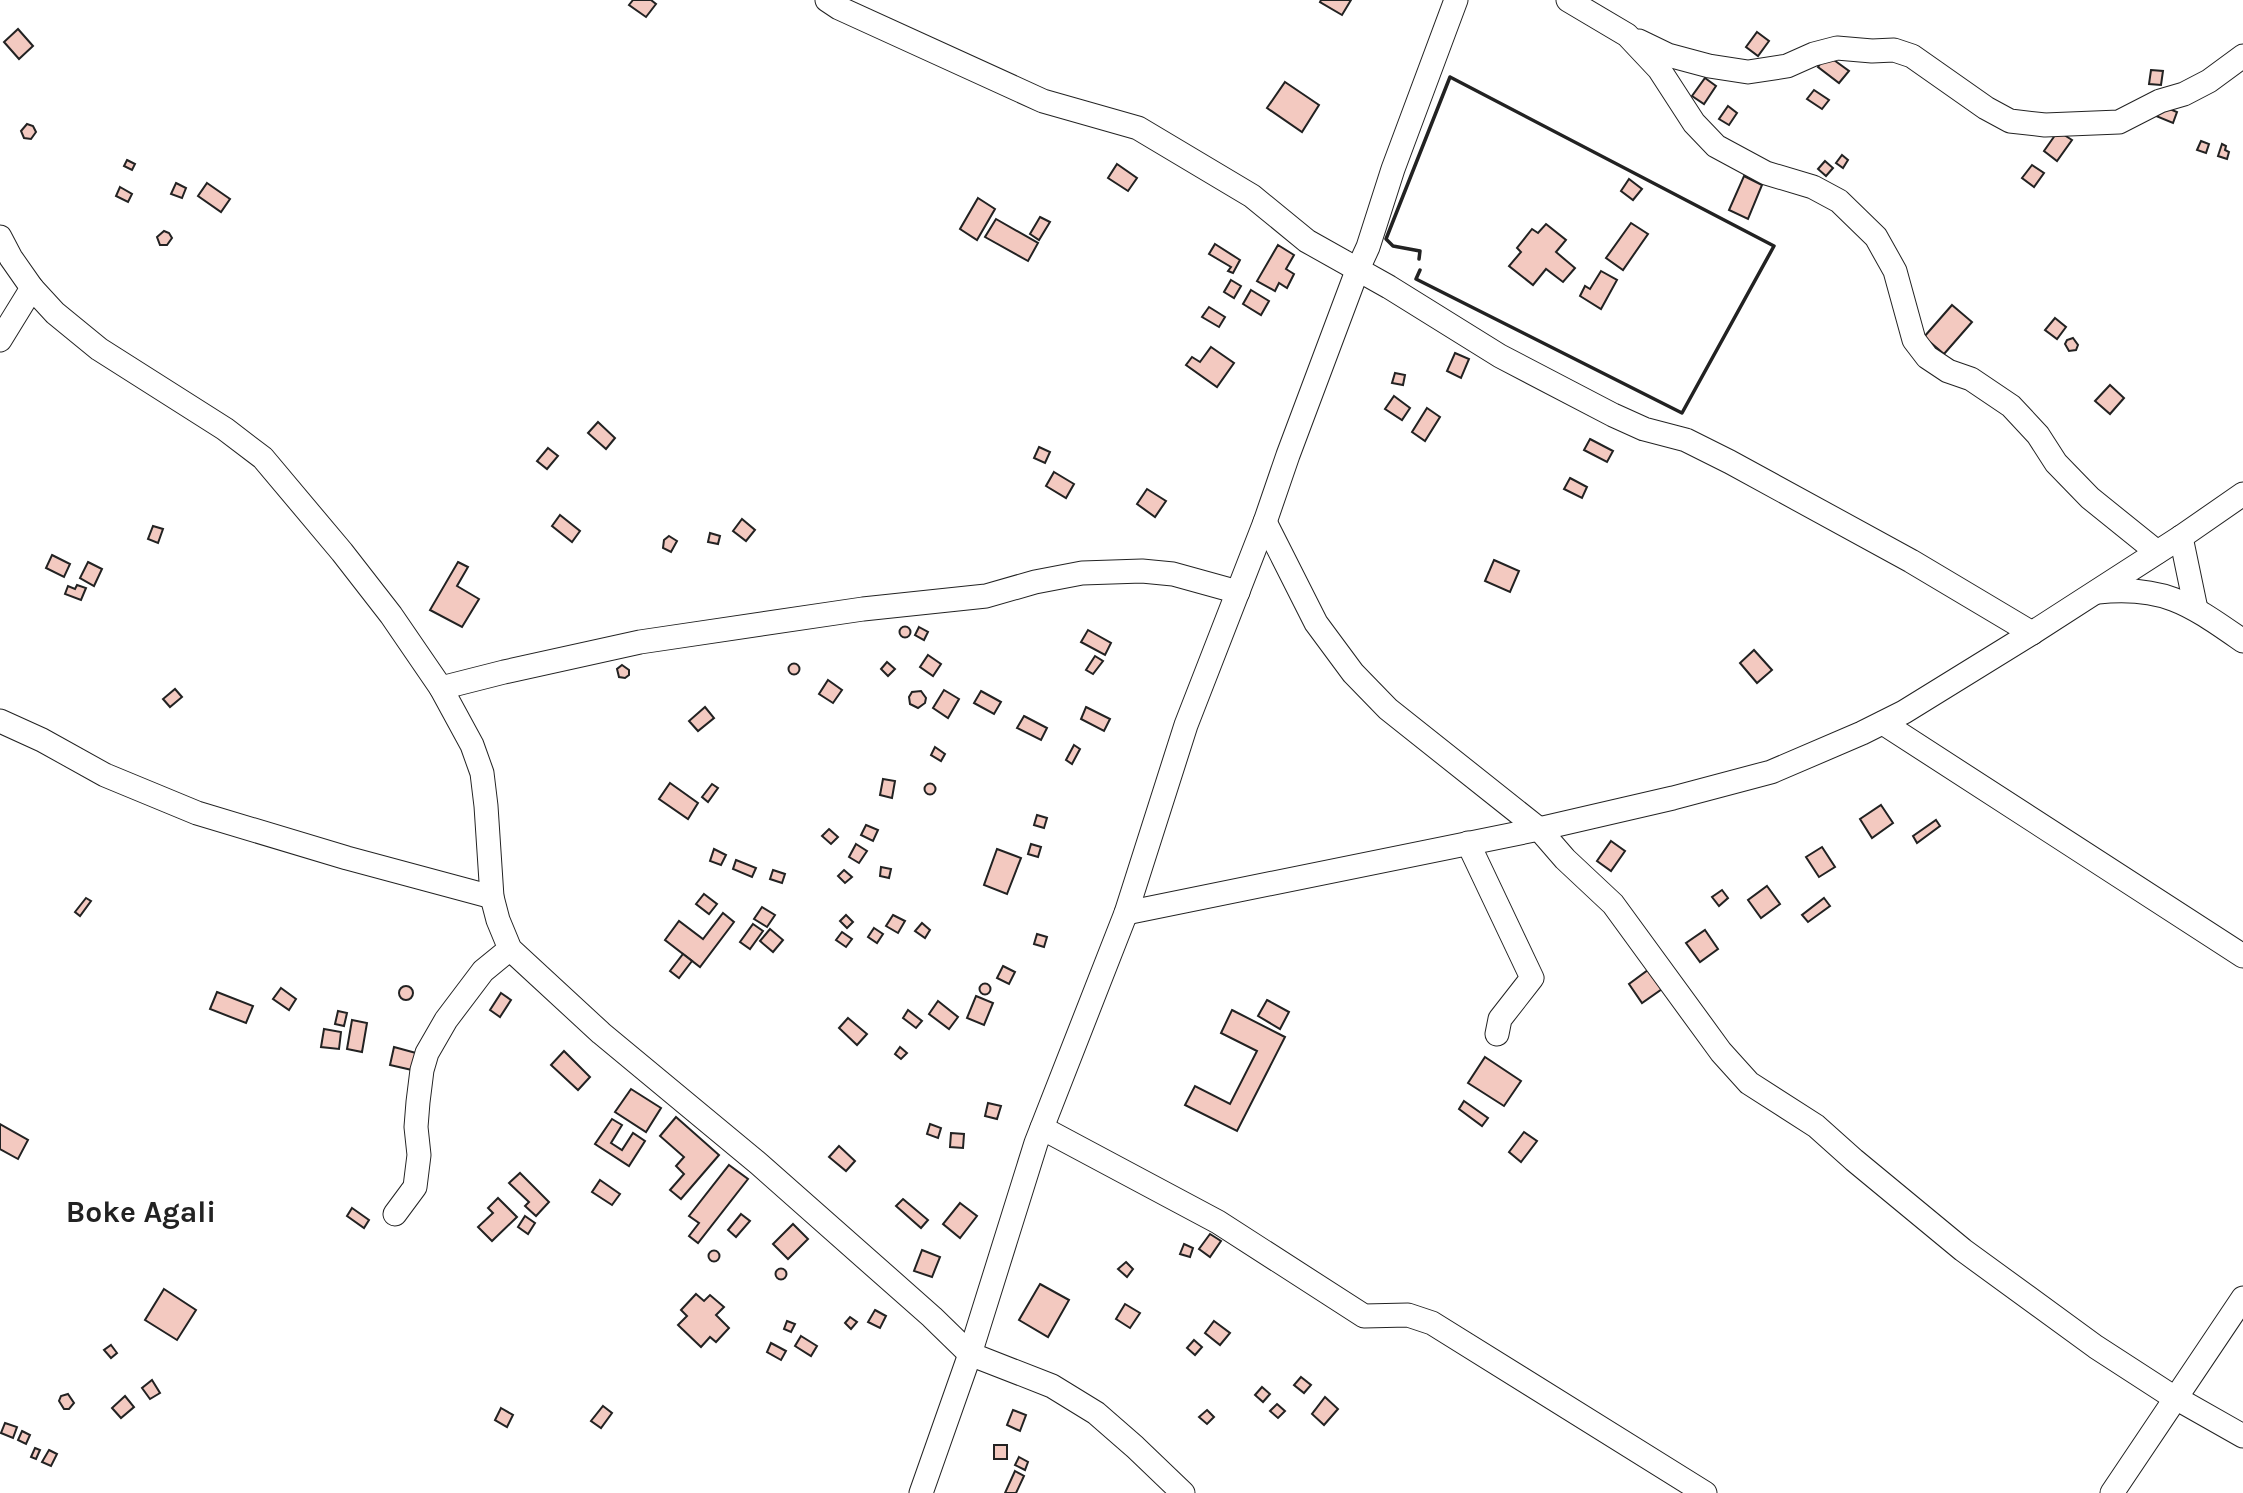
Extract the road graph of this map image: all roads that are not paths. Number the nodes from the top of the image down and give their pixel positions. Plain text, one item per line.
1 (827, 0) edge
2 (1456, 0) edge
3 (1568, 0) edge
4 (1627, 35) junction
5 (2243, 56) edge
6 (0, 237) edge
7 (1357, 271) junction
8 (32, 288) junction
9 (0, 340) edge
10 (2243, 494) edge
11 (1265, 522) junction
12 (2181, 537) junction
13 (2157, 552) junction
14 (1238, 592) junction
15 (2095, 592) junction
16 (2196, 609) junction
17 (2032, 633) junction
18 (2243, 641) edge
19 (441, 688) junction
20 (0, 721) edge
21 (1883, 723) junction
22 (1539, 829) junction
23 (1468, 843) junction
24 (492, 897) junction
25 (1126, 914) junction
26 (510, 949) junction
27 (2243, 956) edge
28 (1497, 1034) dead end
29 (1042, 1128) junction
30 (395, 1213) dead end
31 (2243, 1297) edge
32 (970, 1354) junction
33 (2177, 1399) junction
34 (2243, 1436) edge
35 (921, 1493) edge
36 (1183, 1493) edge
37 (1705, 1493) edge
38 (2112, 1493) edge

1 - 7 street
2 - 7 street
3 - 4 street
4 - 5 street
4 - 13 street
6 - 8 street
7 - 11 street
7 - 17 street
8 - 9 street
8 - 19 street
10 - 12 street
11 - 14 street
11 - 22 street
12 - 13 street
12 - 16 street
13 - 15 street
14 - 19 street
14 - 25 street
15 - 16 street
15 - 17 street
16 - 18 street
17 - 21 street
19 - 24 street
20 - 24 street
21 - 22 street
21 - 27 street
22 - 23 street
22 - 33 street
23 - 25 street
23 - 28 street
24 - 26 street
25 - 29 street
26 - 30 street
26 - 32 street
29 - 32 street
29 - 37 street
31 - 33 street
32 - 35 street
32 - 36 street
33 - 34 street
33 - 38 street

